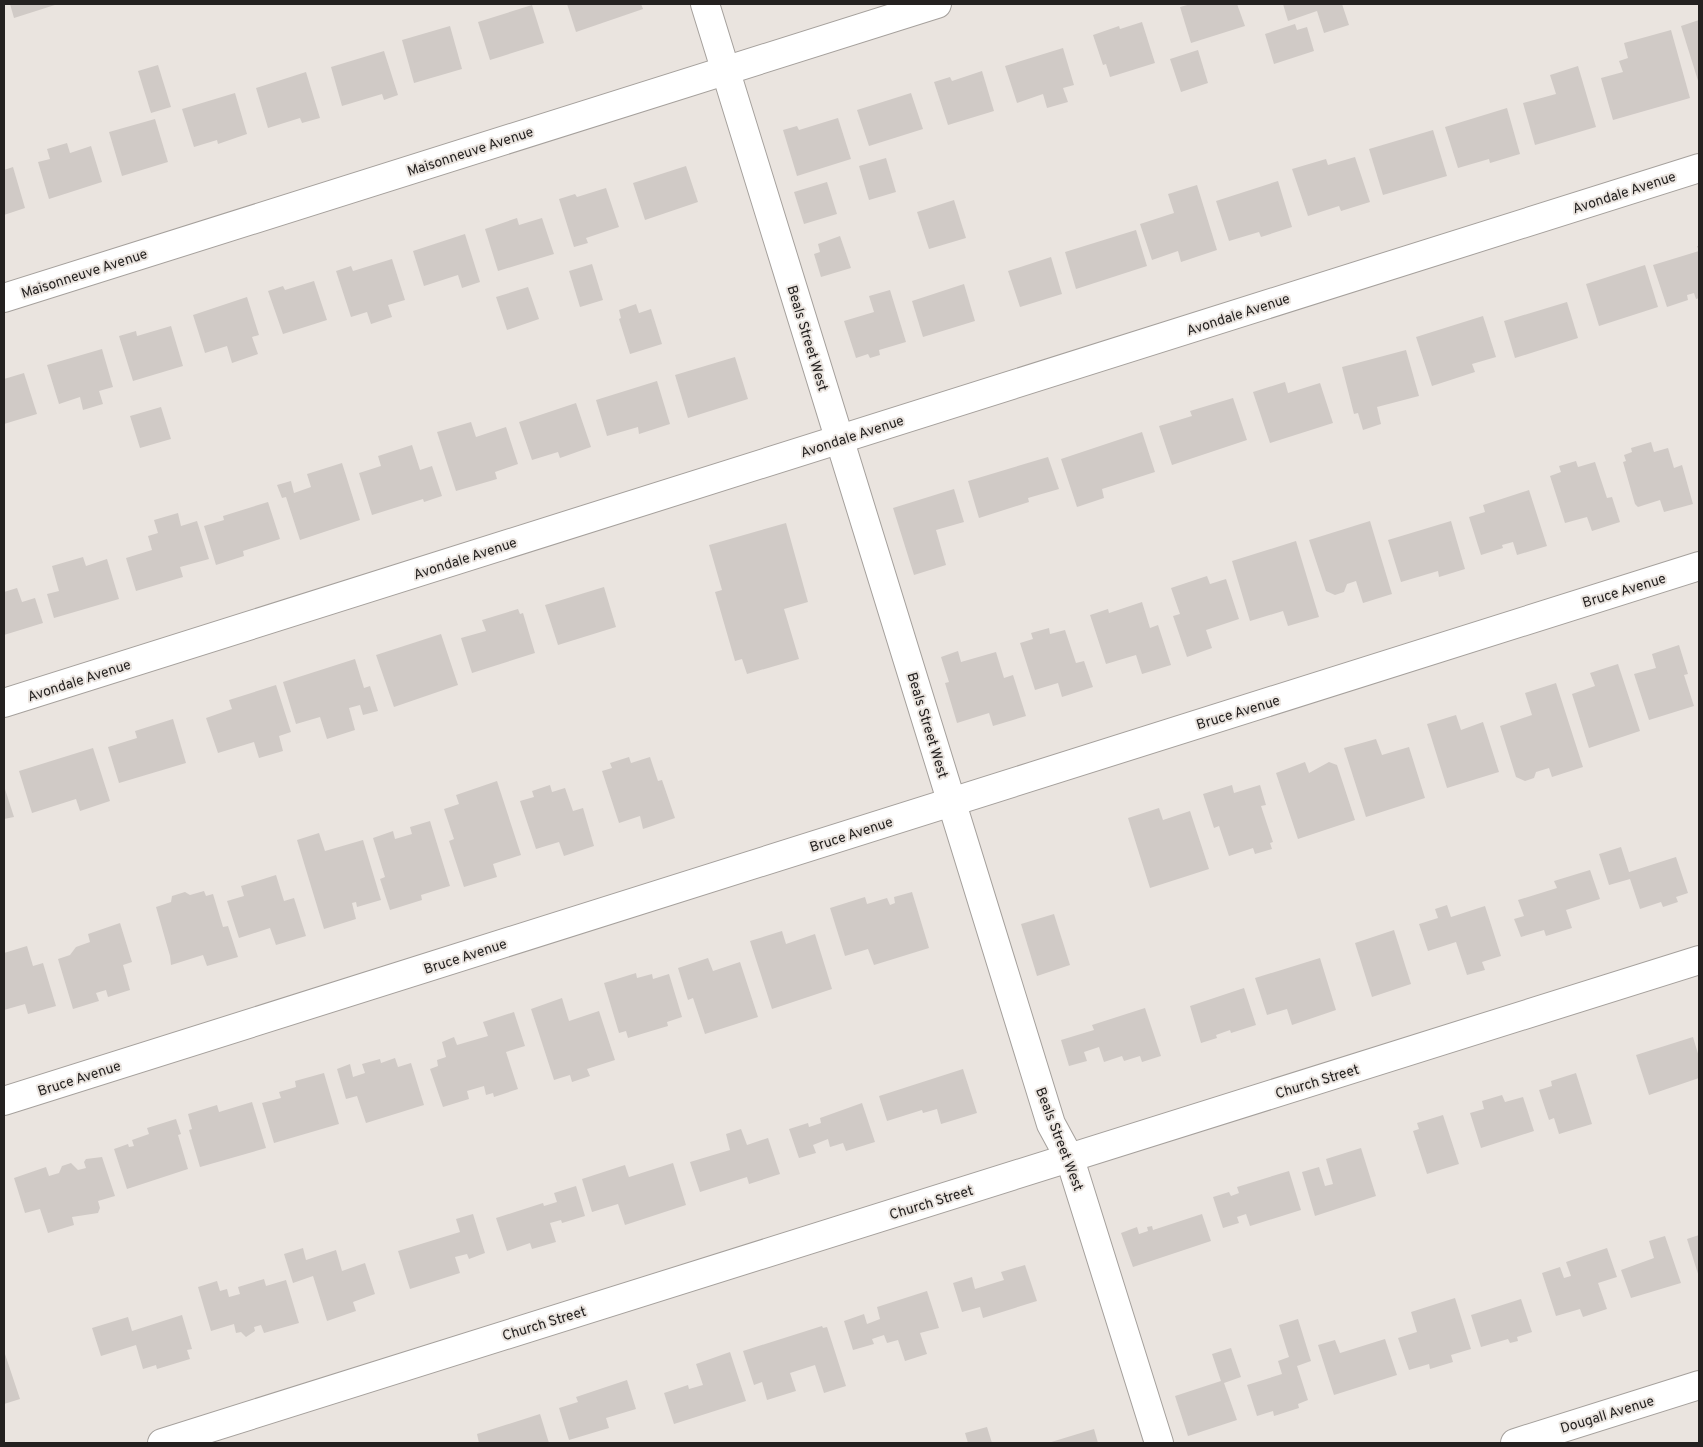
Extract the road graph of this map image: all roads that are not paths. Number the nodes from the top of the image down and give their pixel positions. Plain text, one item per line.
1 (705, 4) edge
2 (937, 4) edge
3 (725, 71) junction
4 (1699, 168) edge
5 (4, 298) edge
6 (840, 440) junction
7 (1699, 566) edge
8 (4, 703) edge
9 (952, 802) junction
10 (1699, 960) edge
11 (4, 1102) edge
12 (1070, 1159) junction
13 (1699, 1385) edge
14 (162, 1443) edge
15 (1159, 1443) edge
16 (1515, 1443) edge

1 - 3 street, Beals Street West
2 - 3 street, Maisonneuve Avenue
3 - 5 street, Maisonneuve Avenue
3 - 6 street, Beals Street West
4 - 6 street, Avondale Avenue
6 - 8 street, Avondale Avenue
6 - 9 street, Beals Street West
7 - 9 street, Bruce Avenue
9 - 11 street, Bruce Avenue
9 - 12 street, Beals Street West
10 - 12 street, Church Street
12 - 14 street, Church Street
12 - 15 street, Beals Street West
13 - 16 street, Dougall Avenue

